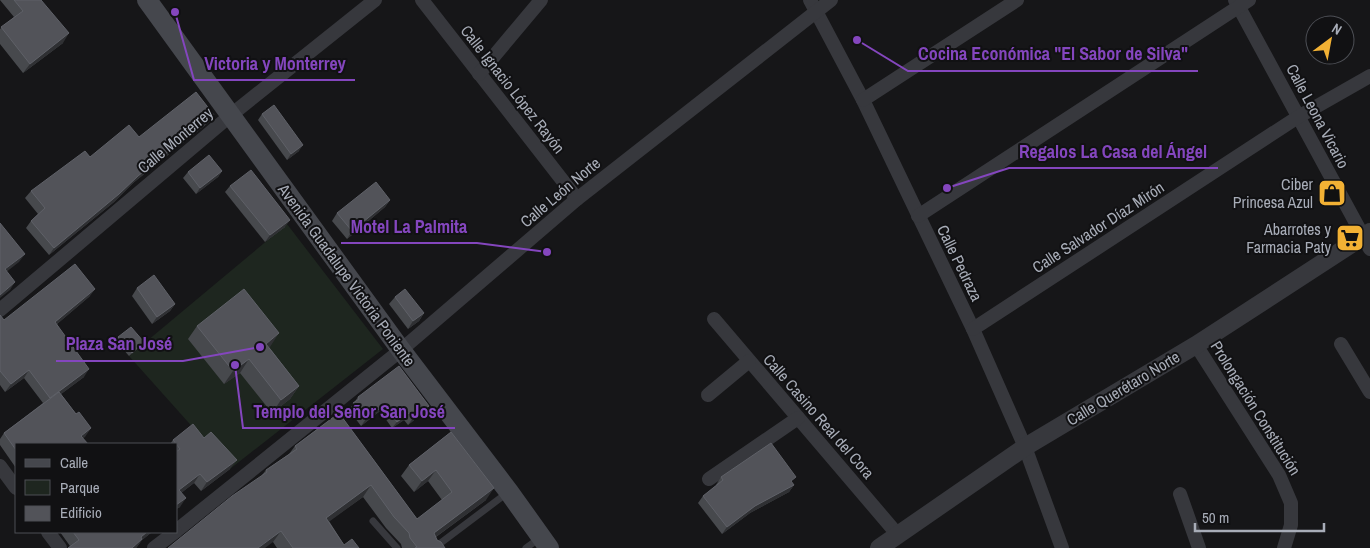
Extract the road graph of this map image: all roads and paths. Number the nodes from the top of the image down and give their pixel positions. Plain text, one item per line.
1 (147, 0) edge
2 (374, 0) edge
3 (422, 0) edge
4 (541, 0) edge
5 (832, 0) edge
6 (1017, 0) edge
7 (1241, 2) edge
8 (814, 5) edge
9 (479, 74) junction
10 (1370, 76) edge
11 (862, 100) junction
12 (231, 115) junction
13 (1298, 117) junction
14 (577, 199) junction
15 (918, 216) junction
16 (1368, 239) edge
17 (0, 310) edge
18 (714, 319) dead end
19 (973, 329) junction
20 (1196, 344) junction
21 (1341, 344) dead end
22 (401, 350) junction
23 (749, 361) junction
24 (1370, 392) edge
25 (708, 395) dead end
26 (798, 418) junction
27 (1026, 447) junction
28 (0, 466) edge
29 (709, 479) dead end
30 (15, 487) edge
31 (509, 492) junction
32 (1180, 494) dead end
33 (373, 521) dead end
34 (178, 529) edge
35 (49, 533) edge
36 (173, 533) edge
37 (898, 535) junction
38 (539, 544) edge
39 (60, 548) edge
40 (154, 548) edge
41 (397, 548) edge
42 (434, 548) edge
43 (879, 548) edge
44 (1062, 548) edge
45 (1199, 548) edge
46 (1284, 548) edge

1 - 12 main road, Avenida Guadalupe Victoria Poniente
2 - 12 street, Calle Monterrey
3 - 9 street, Calle Ignacio López Rayón
4 - 9 street
5 - 8 street, Calle León Norte
6 - 11 street
7 - 13 street, Calle Leona Vicario
7 - 15 street
8 - 11 street, Calle Pedraza
8 - 14 street, Calle León Norte
9 - 14 street, Calle Ignacio López Rayón
10 - 13 street, Calle Salvador Díaz Mirón
11 - 15 street, Calle Pedraza
12 - 17 street, Calle Monterrey
12 - 22 main road, Avenida Guadalupe Victoria Poniente
13 - 16 street, Calle Leona Vicario
13 - 19 street, Calle Salvador Díaz Mirón
14 - 22 street, Calle León Norte
15 - 19 street, Calle Pedraza
16 - 20 street, Calle Querétaro Norte
18 - 23 street, Calle Casino Real del Cora
19 - 27 street, Calle Pedraza
20 - 27 street, Calle Querétaro Norte
20 - 46 street, Prolongación Constitución
21 - 24 street
22 - 31 main road, Avenida Guadalupe Victoria Poniente
22 - 34 street, Calle León Norte
23 - 25 street
23 - 26 street, Calle Casino Real del Cora
26 - 29 street
26 - 37 street, Calle Casino Real del Cora
27 - 37 street, Calle Querétaro Norte
27 - 44 street, Calle Pedraza
28 - 30 street
31 - 38 main road, Avenida Guadalupe Victoria Poniente
31 - 42 lane
32 - 45 street
33 - 41 lane
35 - 39 street
36 - 40 street, Calle León Norte
37 - 43 street, Calle Querétaro Norte

